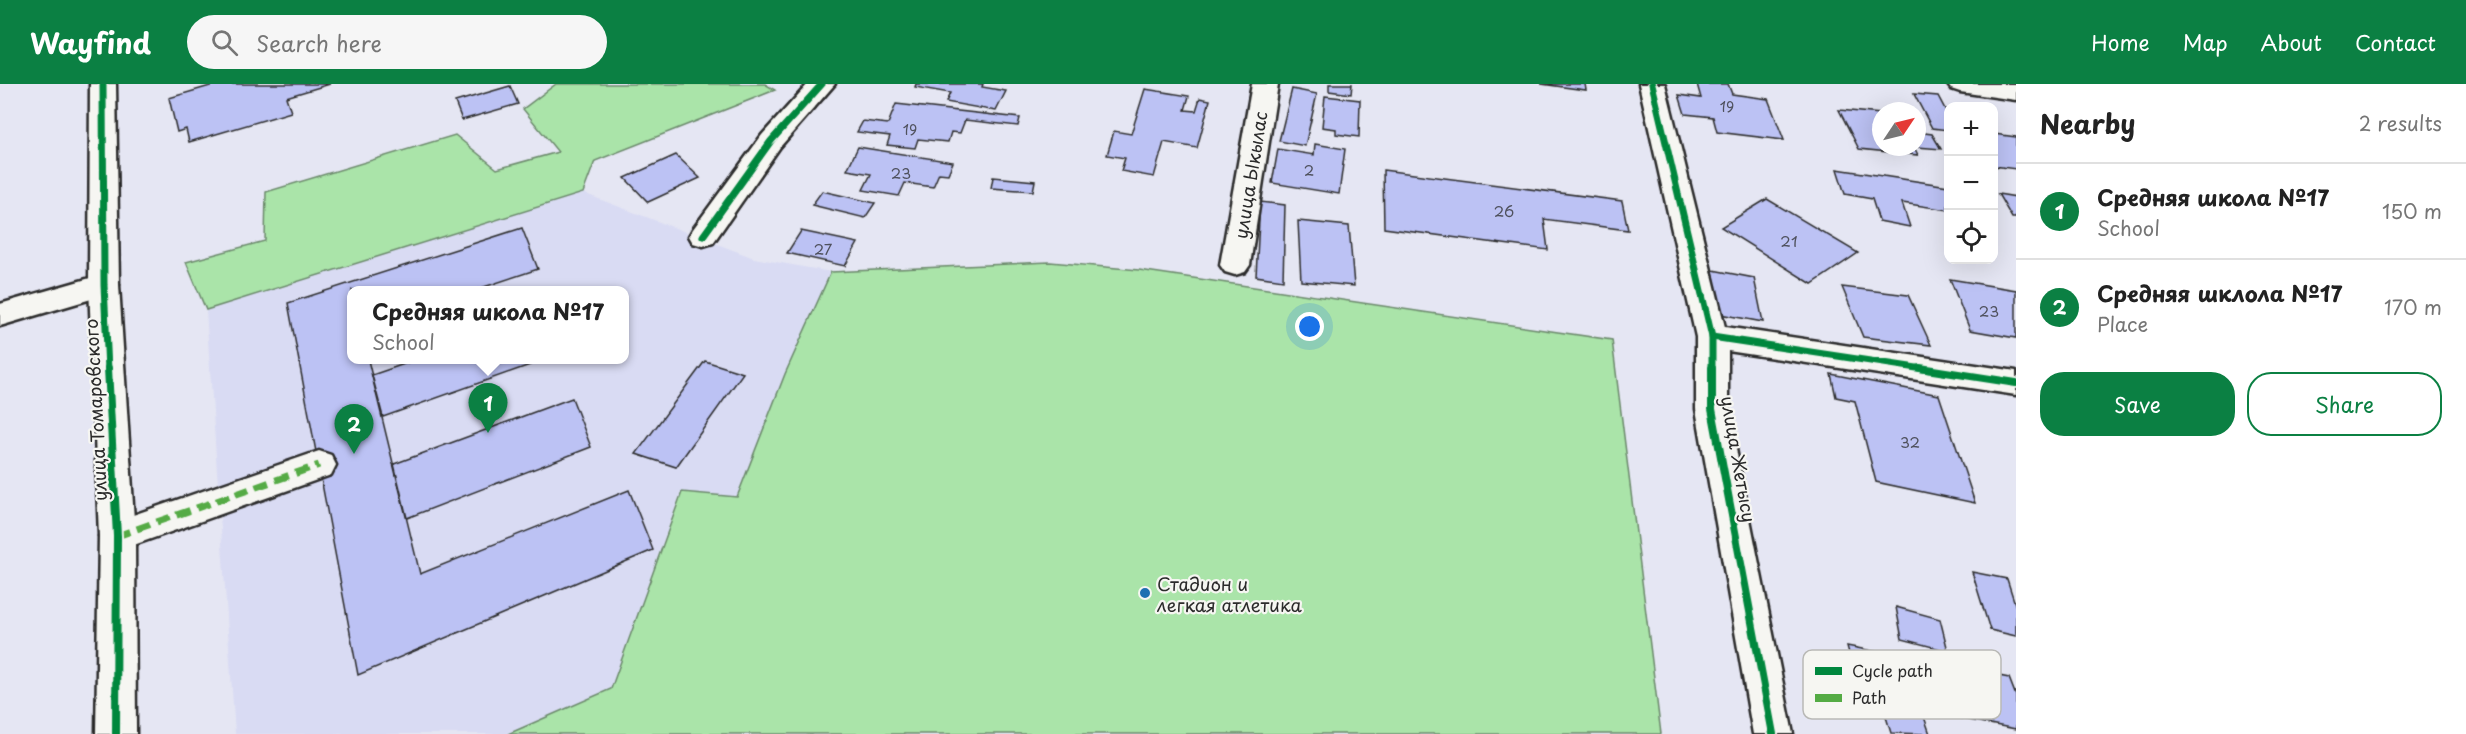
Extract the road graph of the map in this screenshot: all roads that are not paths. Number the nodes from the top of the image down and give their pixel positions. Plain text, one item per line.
1 (103, 84) edge
2 (822, 84) edge
3 (1265, 84) edge
4 (1652, 84) edge
5 (1960, 84) edge
6 (2012, 89) edge
7 (703, 236) dead end
8 (1235, 265) dead end
9 (104, 285) junction
10 (0, 315) edge
11 (1712, 337) junction
12 (2016, 383) edge
13 (319, 465) dead end
14 (117, 536) junction
15 (116, 734) edge
16 (1773, 734) edge

1 - 9 street, улица Томаровского
2 - 7 street
3 - 8 street, улица Ыкылас
4 - 11 street, улица Жетысу
5 - 6 street
9 - 10 street
9 - 14 street, улица Томаровского
11 - 12 street
11 - 16 street, улица Жетысу
13 - 14 street
14 - 15 street, улица Томаровского

